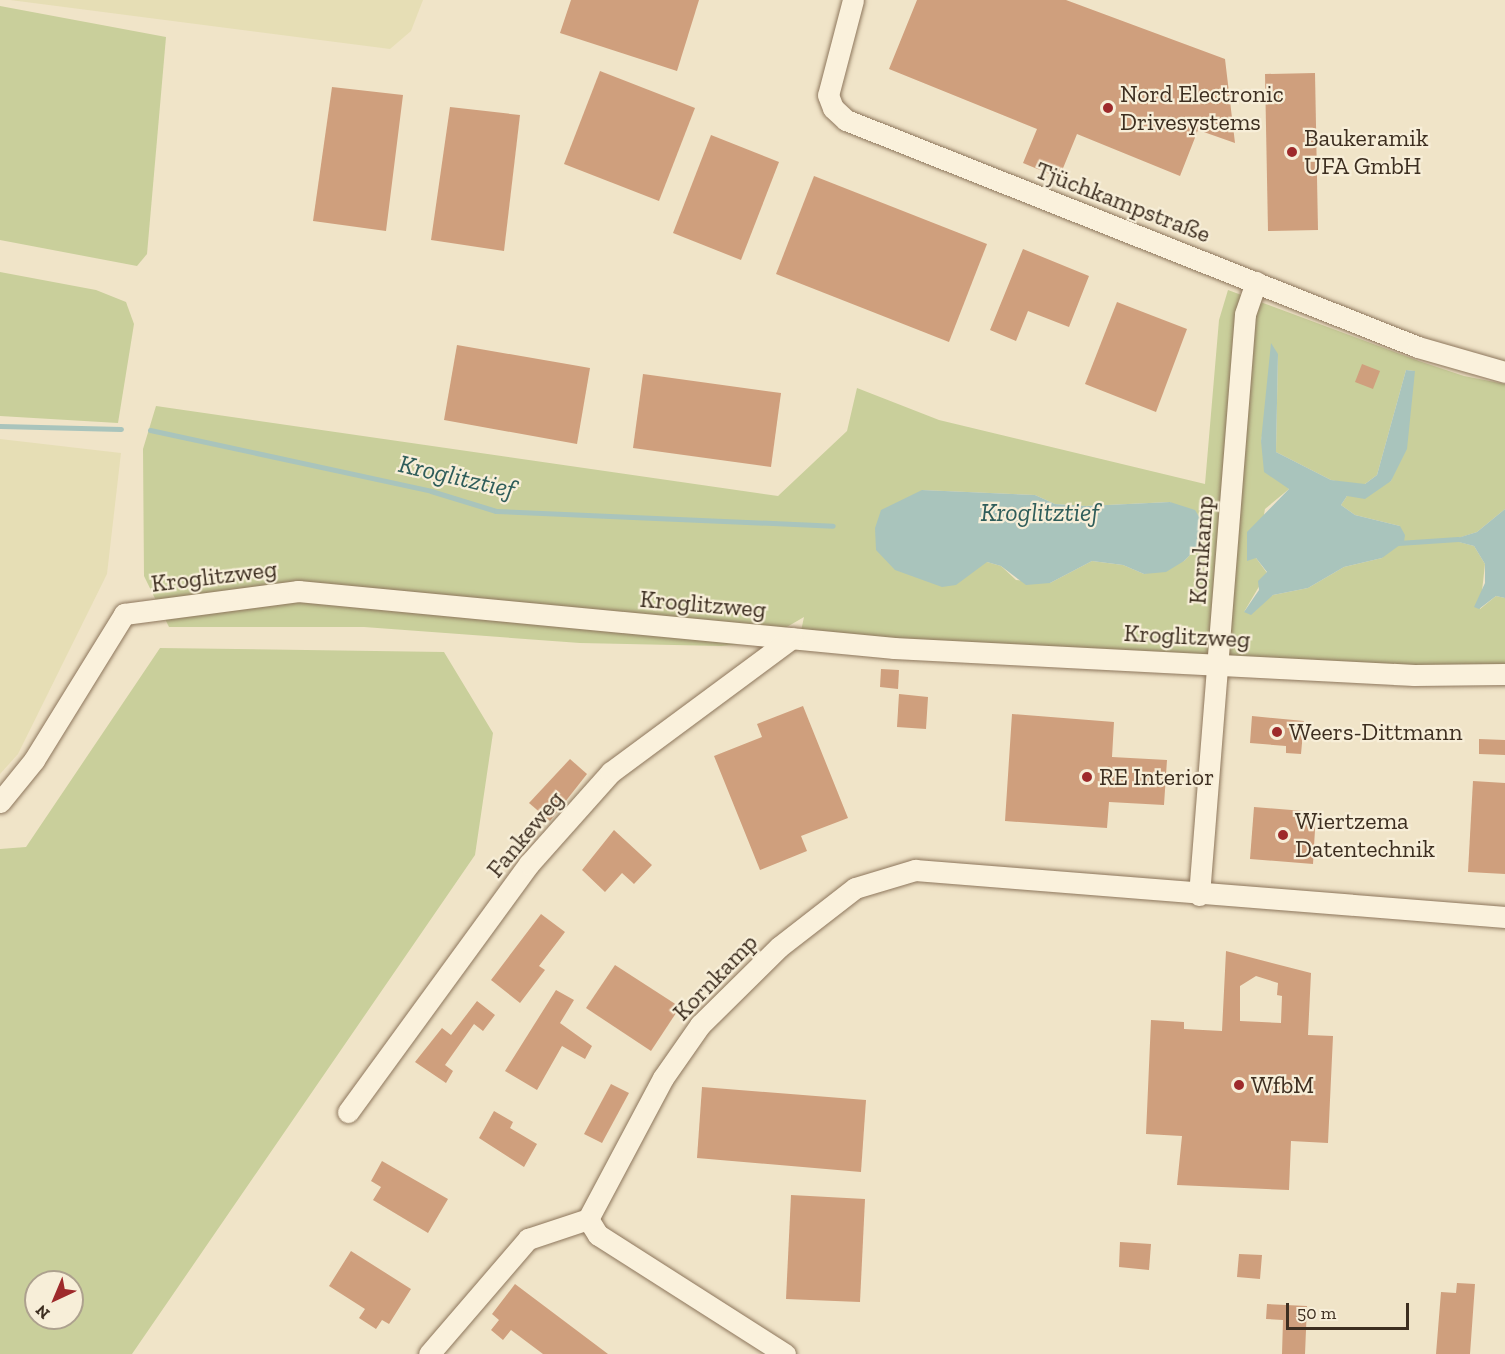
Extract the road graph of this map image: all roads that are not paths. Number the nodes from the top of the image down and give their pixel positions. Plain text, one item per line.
1 (853, 0) edge
2 (1256, 282) junction
3 (1505, 372) edge
4 (792, 638) junction
5 (1218, 663) junction
6 (1505, 674) edge
7 (0, 802) edge
8 (1198, 895) junction
9 (1505, 917) edge
10 (348, 1112) dead end
11 (588, 1219) junction
12 (429, 1354) edge
13 (785, 1354) edge

1 - 2 street, Tjüchkampstraße
2 - 3 street, Tjüchkampstraße
2 - 5 street, Kornkamp
4 - 5 street, Kroglitzweg
4 - 7 street, Kroglitzweg
4 - 10 street, Fankeweg
5 - 6 street, Kroglitzweg
5 - 8 street, Kornkamp
8 - 9 street, Kornkamp
8 - 11 street, Kornkamp
11 - 12 street
11 - 13 street

